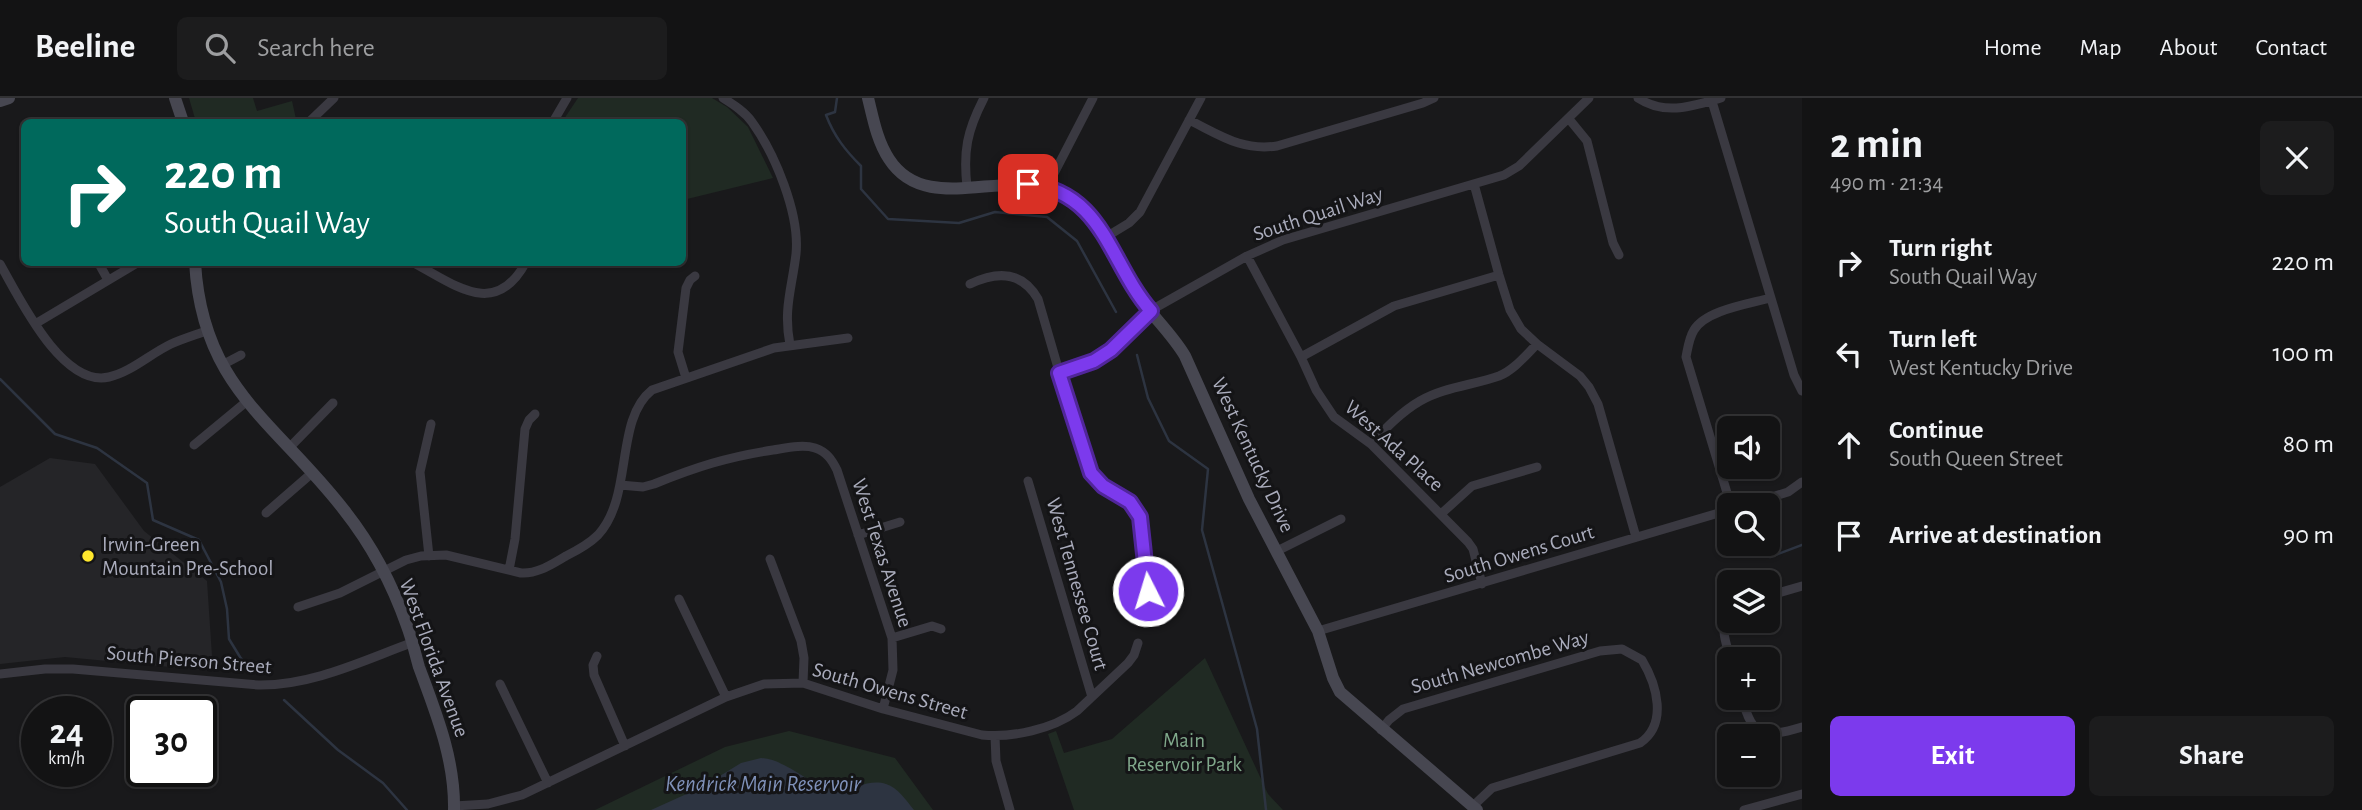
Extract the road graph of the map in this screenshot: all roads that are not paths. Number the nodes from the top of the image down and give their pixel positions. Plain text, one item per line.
1 (9, 98) edge
2 (175, 98) edge
3 (334, 98) edge
4 (723, 98) edge
5 (868, 98) edge
6 (984, 98) edge
7 (1093, 98) edge
8 (1200, 98) edge
9 (1434, 98) edge
10 (1589, 98) edge
11 (1638, 98) edge
12 (564, 99) edge
13 (1715, 99) edge
14 (0, 101) edge
15 (182, 119) edge
16 (312, 119) edge
17 (555, 119) edge
18 (1570, 119) junction
19 (1189, 120) junction
20 (1474, 184) junction
21 (967, 187) junction
22 (1047, 187) junction
23 (1106, 237) junction
24 (1619, 255) dead end
25 (1247, 256) junction
26 (0, 264) edge
27 (100, 266) edge
28 (132, 266) edge
29 (195, 266) edge
30 (425, 266) edge
31 (524, 266) edge
32 (1499, 275) junction
33 (695, 276) dead end
34 (108, 280) junction
35 (970, 284) dead end
36 (1770, 298) junction
37 (1151, 311) junction
38 (35, 324) junction
39 (206, 331) junction
40 (848, 338) dead end
41 (1537, 344) junction
42 (790, 345) junction
43 (241, 355) dead end
44 (1301, 357) junction
45 (222, 365) junction
46 (1059, 373) junction
47 (686, 378) junction
48 (1802, 391) edge
49 (246, 402) junction
50 (333, 403) dead end
51 (535, 414) dead end
52 (431, 424) dead end
53 (1371, 444) junction
54 (194, 445) dead end
55 (290, 447) junction
56 (1536, 467) dead end
57 (312, 473) junction
58 (1028, 481) dead end
59 (1802, 482) edge
60 (620, 485) junction
61 (1726, 493) edge
62 (1780, 494) edge
63 (1717, 512) edge
64 (266, 513) dead end
65 (1442, 513) junction
66 (1341, 519) dead end
67 (900, 522) dead end
68 (858, 535) junction
69 (1636, 537) junction
70 (1277, 551) junction
71 (429, 556) junction
72 (769, 559) dead end
73 (509, 570) junction
74 (382, 571) junction
75 (1482, 584) junction
76 (1802, 586) edge
77 (1148, 591) dead end
78 (1780, 592) edge
79 (679, 600) dead end
80 (298, 607) dead end
81 (941, 629) dead end
82 (1318, 631) junction
83 (892, 638) junction
84 (411, 643) junction
85 (1138, 643) dead end
86 (597, 656) dead end
87 (0, 674) edge
88 (803, 683) junction
89 (500, 684) dead end
90 (726, 697) junction
91 (1092, 697) junction
92 (883, 709) junction
93 (1745, 710) edge
94 (1802, 727) edge
95 (1381, 730) junction
96 (995, 736) junction
97 (625, 746) junction
98 (548, 783) junction
99 (1802, 794) edge
100 (454, 808) edge
101 (1475, 808) edge
102 (1010, 810) edge
103 (1744, 810) edge

1 - 14 street
2 - 15 street
3 - 16 street
4 - 42 street
5 - 21 street
6 - 21 street
7 - 22 street
8 - 19 street
9 - 19 street
10 - 18 street, South Quail Way
11 - 13 street
12 - 17 street
13 - 36 street
18 - 20 street, South Quail Way
18 - 24 street
19 - 23 street
20 - 25 street, South Quail Way
20 - 32 street
21 - 22 street
22 - 23 street, West Kentucky Drive
23 - 37 street, West Kentucky Drive
25 - 37 street, South Quail Way
25 - 44 street, West Ada Place
26 - 38 street
27 - 34 street
28 - 34 street
29 - 39 street, West Florida Avenue
30 - 31 street
32 - 41 street
32 - 44 street
33 - 47 street
34 - 38 street
35 - 46 street
36 - 48 street
36 - 61 street
37 - 46 street, South Quail Way
37 - 70 street, West Kentucky Drive
38 - 39 street
39 - 45 street, West Florida Avenue
40 - 42 street
41 - 53 street
41 - 69 street
42 - 47 street
43 - 45 street
44 - 53 street, West Ada Place
45 - 49 street, West Florida Avenue
46 - 77 street
47 - 60 street
49 - 54 street
49 - 55 street, West Florida Avenue
50 - 55 street
51 - 73 street
52 - 71 street
53 - 65 street, West Ada Place
55 - 57 street, West Florida Avenue
56 - 65 street
57 - 64 street
57 - 74 street, West Florida Avenue
58 - 91 street, West Tennessee Court
59 - 62 street
60 - 68 street, West Texas Avenue
60 - 73 street
63 - 69 street, South Owens Court
65 - 75 street, West Ada Place
66 - 70 street
67 - 68 street
68 - 83 street, West Texas Avenue
69 - 75 street, South Owens Court
70 - 82 street, West Kentucky Drive
71 - 73 street
71 - 74 street
72 - 88 street
74 - 80 street
74 - 84 street, West Florida Avenue
75 - 82 street, South Owens Court
76 - 78 street
79 - 90 street
81 - 83 street
82 - 95 street, West Kentucky Drive
83 - 92 street, West Texas Avenue
84 - 87 street, South Pierson Street
84 - 100 street, West Florida Avenue
85 - 91 street, South Owens Street
86 - 97 street
88 - 90 street, South Owens Street
88 - 92 street, South Owens Street
89 - 98 street
90 - 97 street, South Owens Street
91 - 96 street, South Owens Street
92 - 96 street, South Owens Street
93 - 94 street
95 - 101 street, West Kentucky Drive
95 - 101 street, South Newcombe Way
96 - 102 street
97 - 98 street, South Owens Street
98 - 100 street, South Owens Street
99 - 103 street

